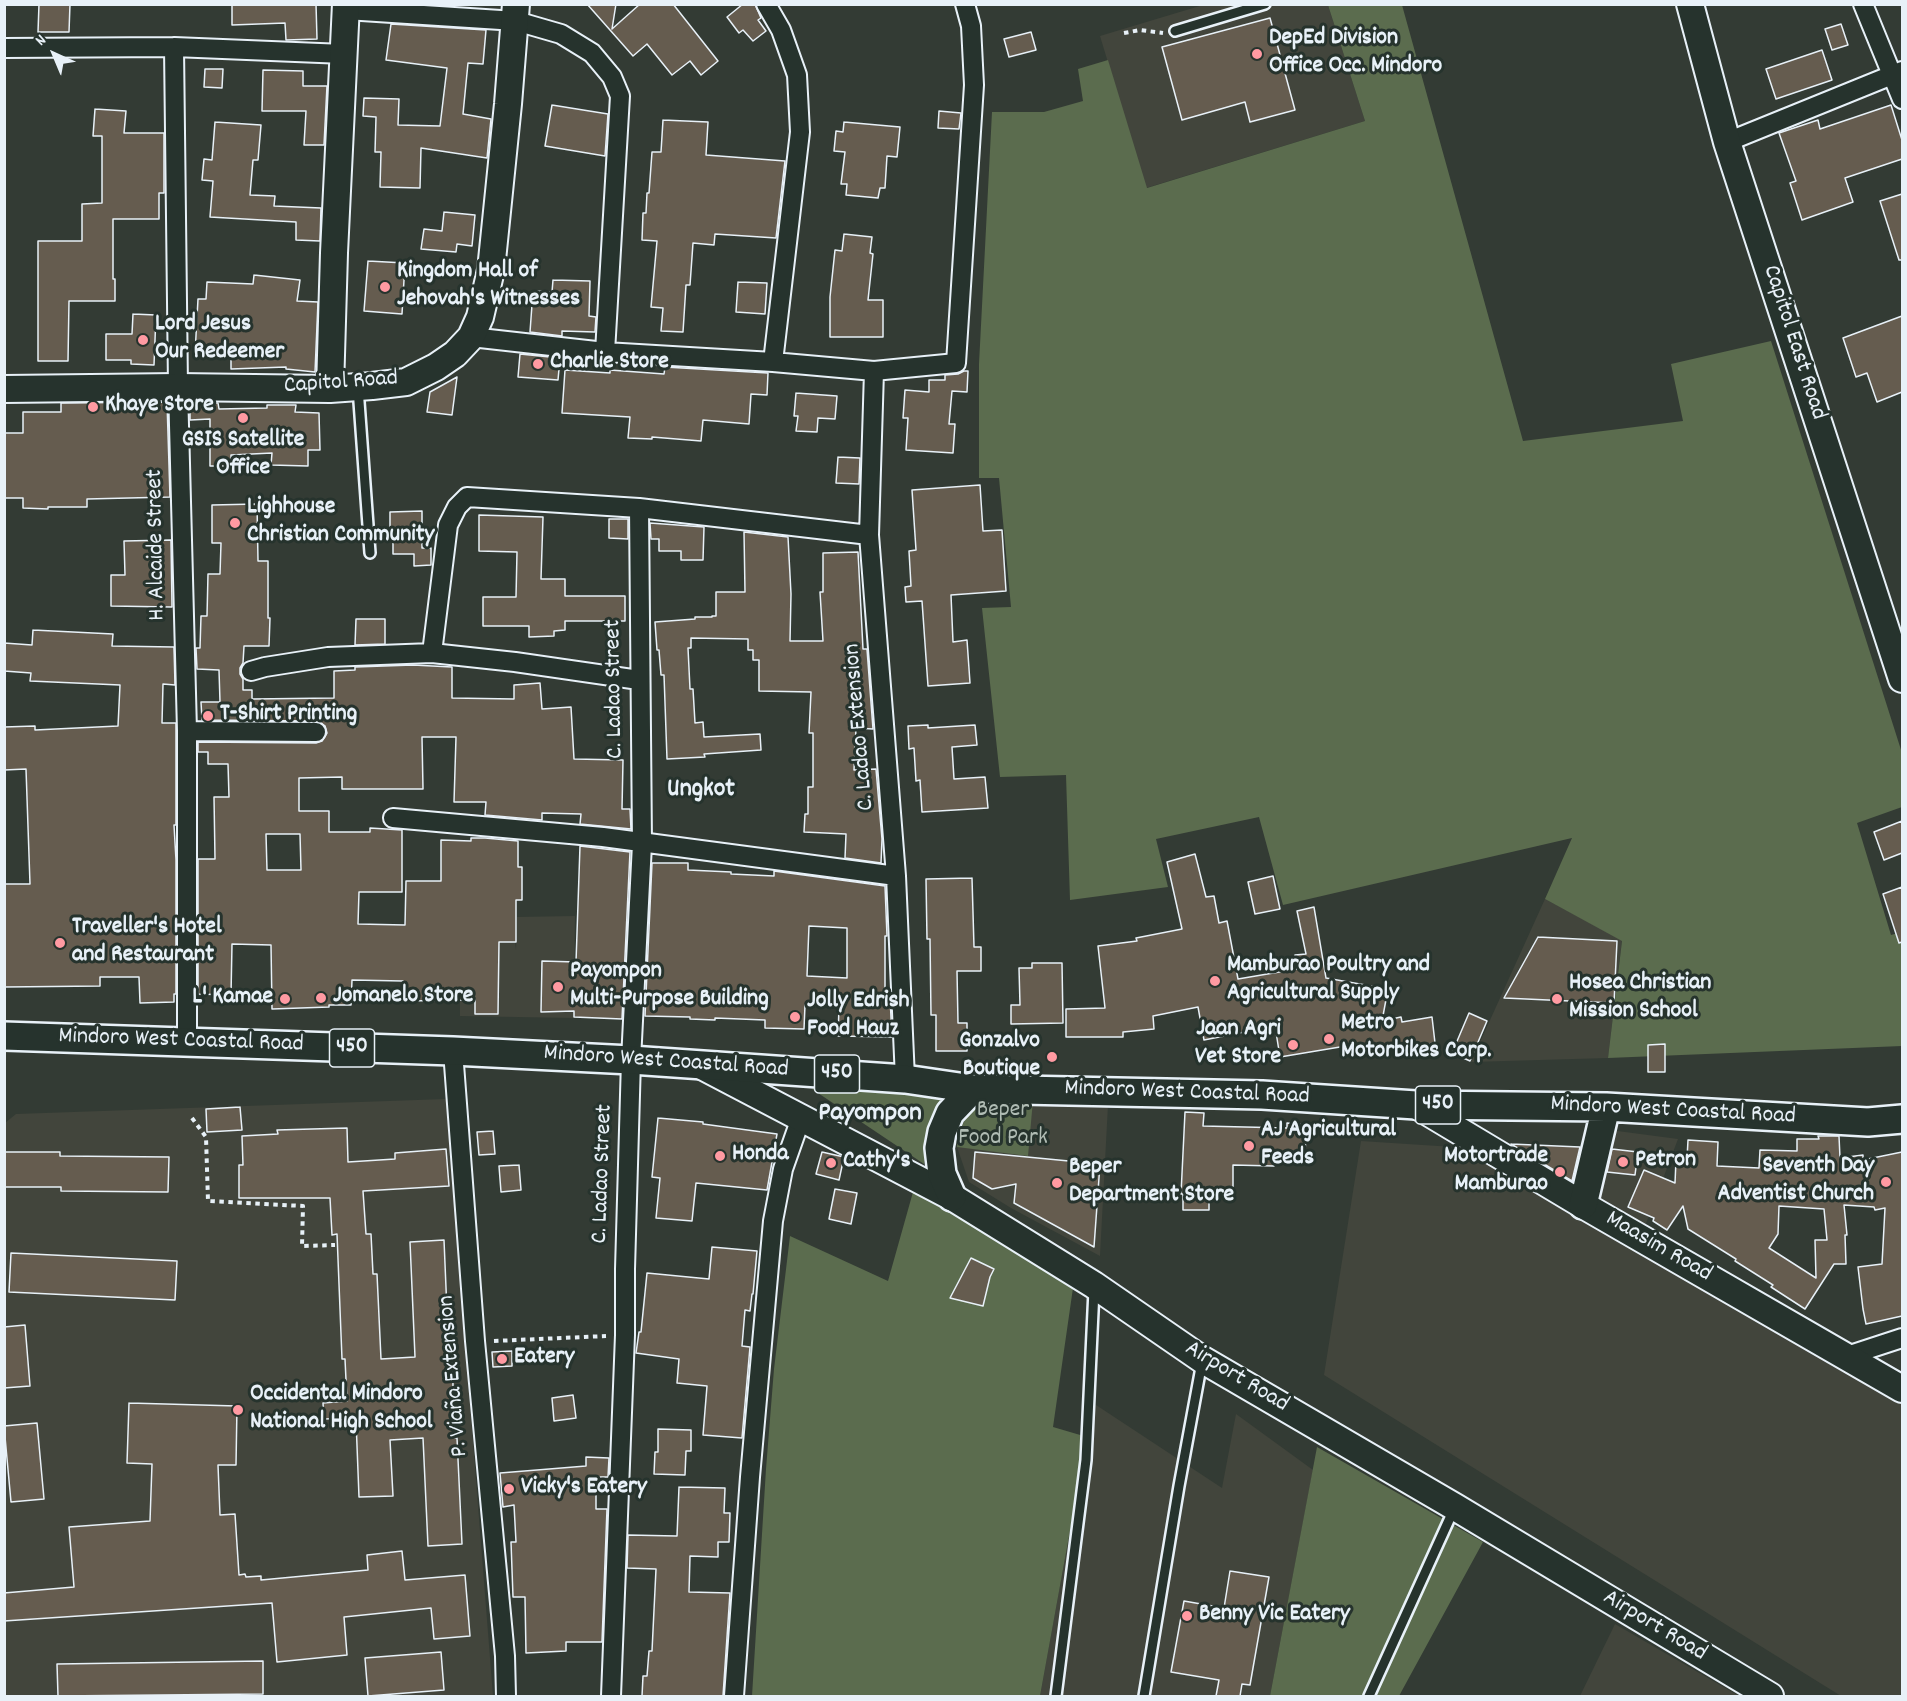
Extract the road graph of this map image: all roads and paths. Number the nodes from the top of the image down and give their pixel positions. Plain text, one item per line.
1 (766, 4) edge
2 (965, 4) edge
3 (1265, 4) edge
4 (1690, 4) edge
5 (1863, 4) edge
6 (346, 7) edge
7 (516, 13) edge
8 (1175, 32) joint
9 (1124, 33) dead end
10 (174, 47) junction
11 (4, 48) edge
12 (344, 54) junction
13 (1897, 73) edge
14 (1902, 99) edge
15 (1727, 142) junction
16 (471, 338) junction
17 (605, 352) junction
18 (773, 362) junction
19 (874, 371) junction
20 (178, 387) junction
21 (358, 387) junction
22 (4, 389) edge
23 (330, 389) junction
24 (639, 508) junction
25 (869, 535) junction
26 (370, 553) dead end
27 (432, 653) junction
28 (251, 671) dead end
29 (1902, 679) edge
30 (639, 680) junction
31 (187, 731) junction
32 (316, 732) dead end
33 (393, 818) dead end
34 (642, 844) junction
35 (896, 876) junction
36 (4, 1036) edge
37 (187, 1042) junction
38 (453, 1051) junction
39 (631, 1060) junction
40 (700, 1065) junction
41 (905, 1079) junction
42 (974, 1089) junction
43 (1416, 1105) junction
44 (1606, 1107) junction
45 (192, 1118) dead end
46 (801, 1118) junction
47 (1902, 1119) edge
48 (952, 1197) junction
49 (1583, 1204) junction
50 (335, 1245) dead end
51 (1094, 1285) junction
52 (625, 1335) junction
53 (1902, 1338) edge
54 (475, 1341) junction
55 (1847, 1356) junction
56 (1203, 1360) junction
57 (1902, 1389) edge
58 (1455, 1507) junction
59 (507, 1696) edge
60 (611, 1696) edge
61 (735, 1696) edge
62 (1056, 1696) edge
63 (1144, 1696) edge
64 (1369, 1696) edge
65 (1770, 1696) edge

1 - 18 street
2 - 19 street
3 - 8 lane
4 - 15 street, Capitol East Road
5 - 13 street
6 - 7 street
6 - 12 street
7 - 16 street, Capitol Road
7 - 17 street
8 - 9 path
10 - 11 street
10 - 12 street
10 - 20 street, H. Alcaide Street
12 - 23 street
13 - 14 street
13 - 15 street
15 - 29 street, Capitol East Road
16 - 17 street
16 - 21 street, Capitol Road
17 - 18 street
18 - 19 street
19 - 25 street, C. Ladao Extension
20 - 22 street, Capitol Road
20 - 23 street, Capitol Road
20 - 31 street, H. Alcaide Street
21 - 23 street, Capitol Road
21 - 26 lane
24 - 25 street
24 - 27 street
24 - 30 street, C. Ladao Street
25 - 35 street, C. Ladao Extension
27 - 28 street
27 - 30 street
30 - 34 street, C. Ladao Street
31 - 32 street
31 - 37 street, H. Alcaide Street
33 - 34 street
34 - 35 street
34 - 39 street, C. Ladao Street
35 - 41 street, C. Ladao Extension
36 - 37 main road, Mindoro West Coastal Road / 450
37 - 38 main road, Mindoro West Coastal Road / 450
38 - 39 main road, Mindoro West Coastal Road / 450
38 - 54 street, P. Viaña Extension
39 - 40 main road, Mindoro West Coastal Road / 450
39 - 52 street, C. Ladao Street
40 - 41 main road, Mindoro West Coastal Road / 450
40 - 46 street, Airport Road
41 - 42 main road, Mindoro West Coastal Road / 450
42 - 43 main road, Mindoro West Coastal Road / 450
42 - 48 main road
43 - 44 main road, Mindoro West Coastal Road / 450
43 - 49 street, Maasim Road
44 - 47 main road, Mindoro West Coastal Road / 450
44 - 49 main road
45 - 50 path
46 - 48 street, Airport Road
46 - 61 street
48 - 51 street, Airport Road
49 - 55 street, Maasim Road
51 - 56 street, Airport Road
51 - 62 lane
52 - 54 path
52 - 60 street, C. Ladao Street
53 - 55 street
54 - 59 street, P. Viaña Extension
55 - 57 street, Maasim Road
56 - 58 street, Airport Road
56 - 63 lane
58 - 64 lane
58 - 65 street, Airport Road

